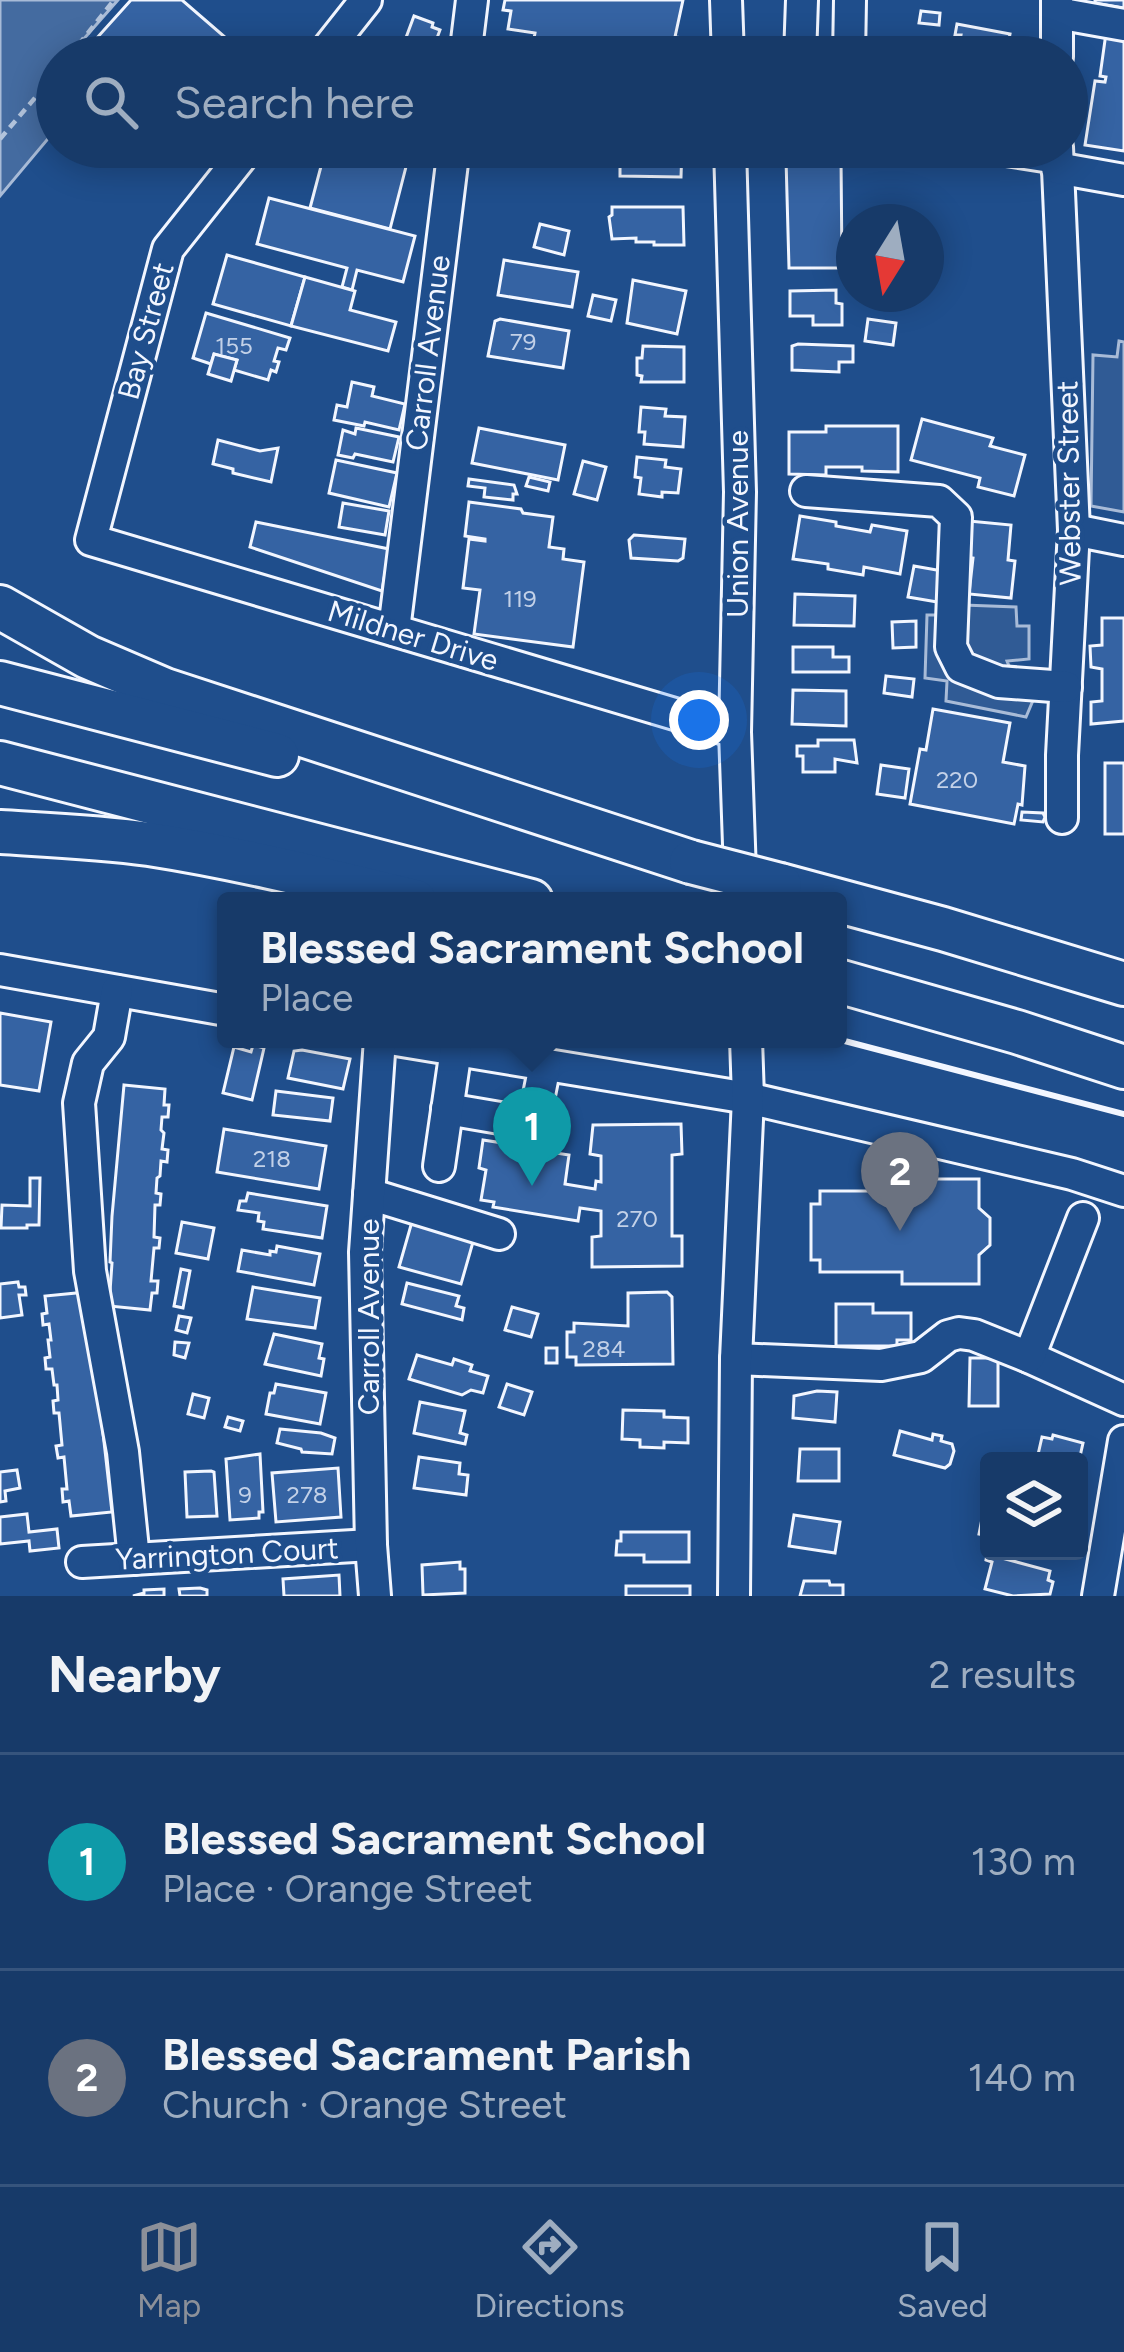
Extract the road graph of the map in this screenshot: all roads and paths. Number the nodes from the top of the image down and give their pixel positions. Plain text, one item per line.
1 (114, 0) edge
2 (366, 0) edge
3 (472, 0) edge
4 (727, 0) edge
5 (802, 0) edge
6 (850, 0) edge
7 (1057, 7) edge
8 (1124, 26) edge
9 (86, 36) edge
10 (338, 36) edge
11 (467, 36) edge
12 (728, 36) edge
13 (801, 36) edge
14 (849, 36) edge
15 (36, 97) edge
16 (0, 139) edge
17 (232, 168) edge
18 (451, 168) edge
19 (731, 168) edge
20 (1057, 168) edge
21 (1087, 168) edge
22 (1124, 180) edge
23 (806, 491) dead end
24 (1075, 530) junction
25 (91, 539) joint
26 (1124, 540) edge
27 (0, 608) edge
28 (394, 630) junction
29 (0, 683) edge
30 (1066, 687) junction
31 (735, 732) junction
32 (0, 763) edge
33 (1062, 818) dead end
34 (0, 832) edge
35 (691, 862) junction
36 (378, 892) edge
37 (496, 892) edge
38 (741, 892) edge
39 (806, 892) edge
40 (847, 903) edge
41 (0, 970) edge
42 (847, 983) edge
43 (1124, 984) edge
44 (117, 991) junction
45 (217, 1008) edge
46 (379, 1048) edge
47 (449, 1048) edge
48 (746, 1048) edge
49 (456, 1049) junction
50 (545, 1065) junction
51 (1124, 1066) edge
52 (748, 1098) junction
53 (446, 1109) junction
54 (439, 1166) dead end
55 (1124, 1191) edge
56 (369, 1194) junction
57 (1083, 1218) dead end
58 (499, 1234) dead end
59 (1029, 1357) junction
60 (736, 1358) junction
61 (1124, 1400) edge
62 (1124, 1441) edge
63 (371, 1545) junction
64 (134, 1559) junction
65 (82, 1562) dead end
66 (375, 1596) edge
67 (734, 1596) edge
68 (1098, 1596) edge

1 - 9 path
2 - 10 street
3 - 11 street
4 - 12 street
5 - 13 street
6 - 14 street
7 - 8 street
15 - 16 path
17 - 25 street, Bay Street
18 - 28 street, Carroll Avenue
19 - 31 street, Union Avenue
20 - 24 street, Webster Street
21 - 22 street
23 - 30 street
24 - 26 street
24 - 30 street, Webster Street
25 - 28 street, Mildner Drive
27 - 35 highway
28 - 31 street, Mildner Drive
29 - 35 highway
30 - 33 street, Webster Street
31 - 38 street, Union Avenue
32 - 37 highway
34 - 36 highway
35 - 39 highway, bridge
40 - 43 highway, bridge
41 - 44 street
42 - 51 highway
44 - 45 street
44 - 64 street
46 - 56 street, Carroll Avenue
47 - 49 street
48 - 52 street
49 - 50 street
49 - 53 street
50 - 52 street
50 - 53 street
52 - 55 street
52 - 60 street
53 - 54 street
56 - 58 street
56 - 63 street, Carroll Avenue
57 - 59 street
59 - 60 street
59 - 61 street
60 - 67 street
62 - 68 street
63 - 64 street, Yarrington Court
63 - 66 street, Carroll Avenue
64 - 65 street, Yarrington Court

